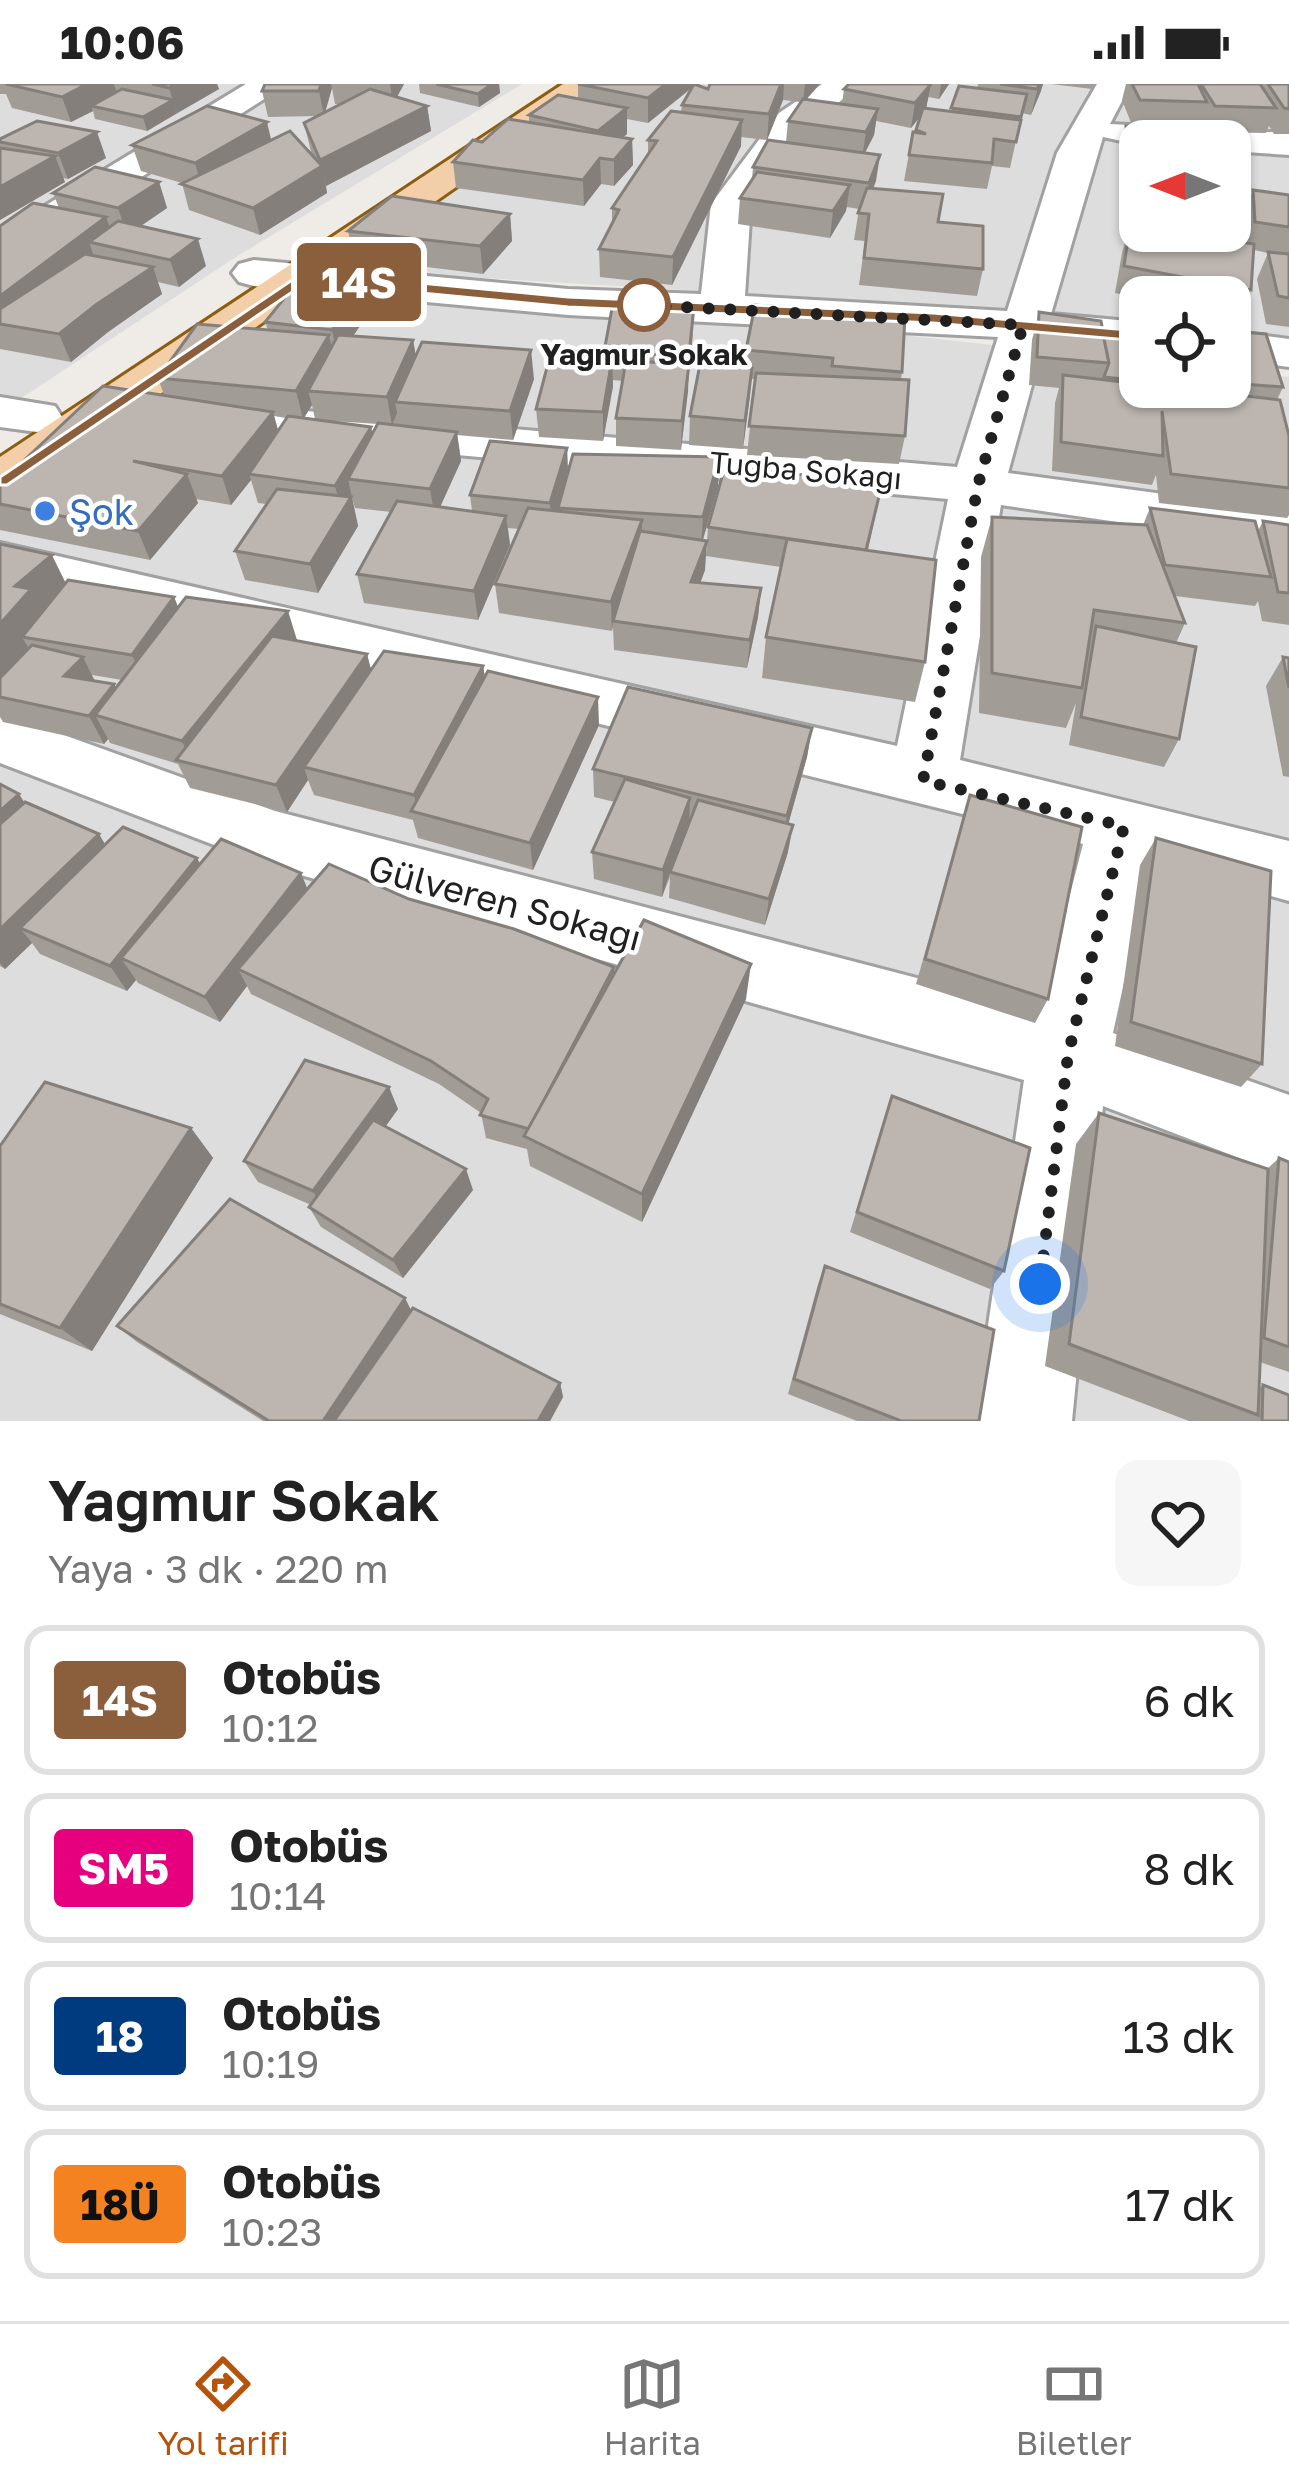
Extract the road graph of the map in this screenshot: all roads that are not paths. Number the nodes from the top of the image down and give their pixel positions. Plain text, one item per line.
1 (272, 84) edge
2 (545, 84) edge
3 (586, 84) edge
4 (845, 84) edge
5 (1114, 84) edge
6 (1085, 131) junction
7 (1289, 144) edge
8 (0, 253) edge
9 (254, 273) junction
10 (304, 277) junction
11 (722, 309) junction
12 (1023, 325) junction
13 (1119, 334) edge
14 (1251, 348) edge
15 (1289, 353) edge
16 (106, 409) junction
17 (12, 424) edge
18 (0, 481) edge
19 (978, 485) junction
20 (1289, 529) edge
21 (0, 562) edge
22 (0, 737) edge
23 (923, 781) junction
24 (1124, 826) junction
25 (1289, 872) edge
26 (1068, 1055) junction
27 (1289, 1136) edge
28 (1023, 1421) edge

1 - 8 street
2 - 9 main road
3 - 10 main road
4 - 11 street
5 - 6 street
6 - 7 street
6 - 12 street
9 - 10 street
9 - 17 main road
10 - 11 street
10 - 16 main road
11 - 12 street
12 - 13 street
12 - 19 street
14 - 15 street
16 - 18 main road
16 - 19 street, Tuğba Sokağı
19 - 20 street, Tuğba Sokağı
19 - 23 street
21 - 23 street
22 - 26 street, Gülveren Sokağı
23 - 24 street
24 - 25 street
24 - 26 street
26 - 27 street, Gülveren Sokağı
26 - 28 street

